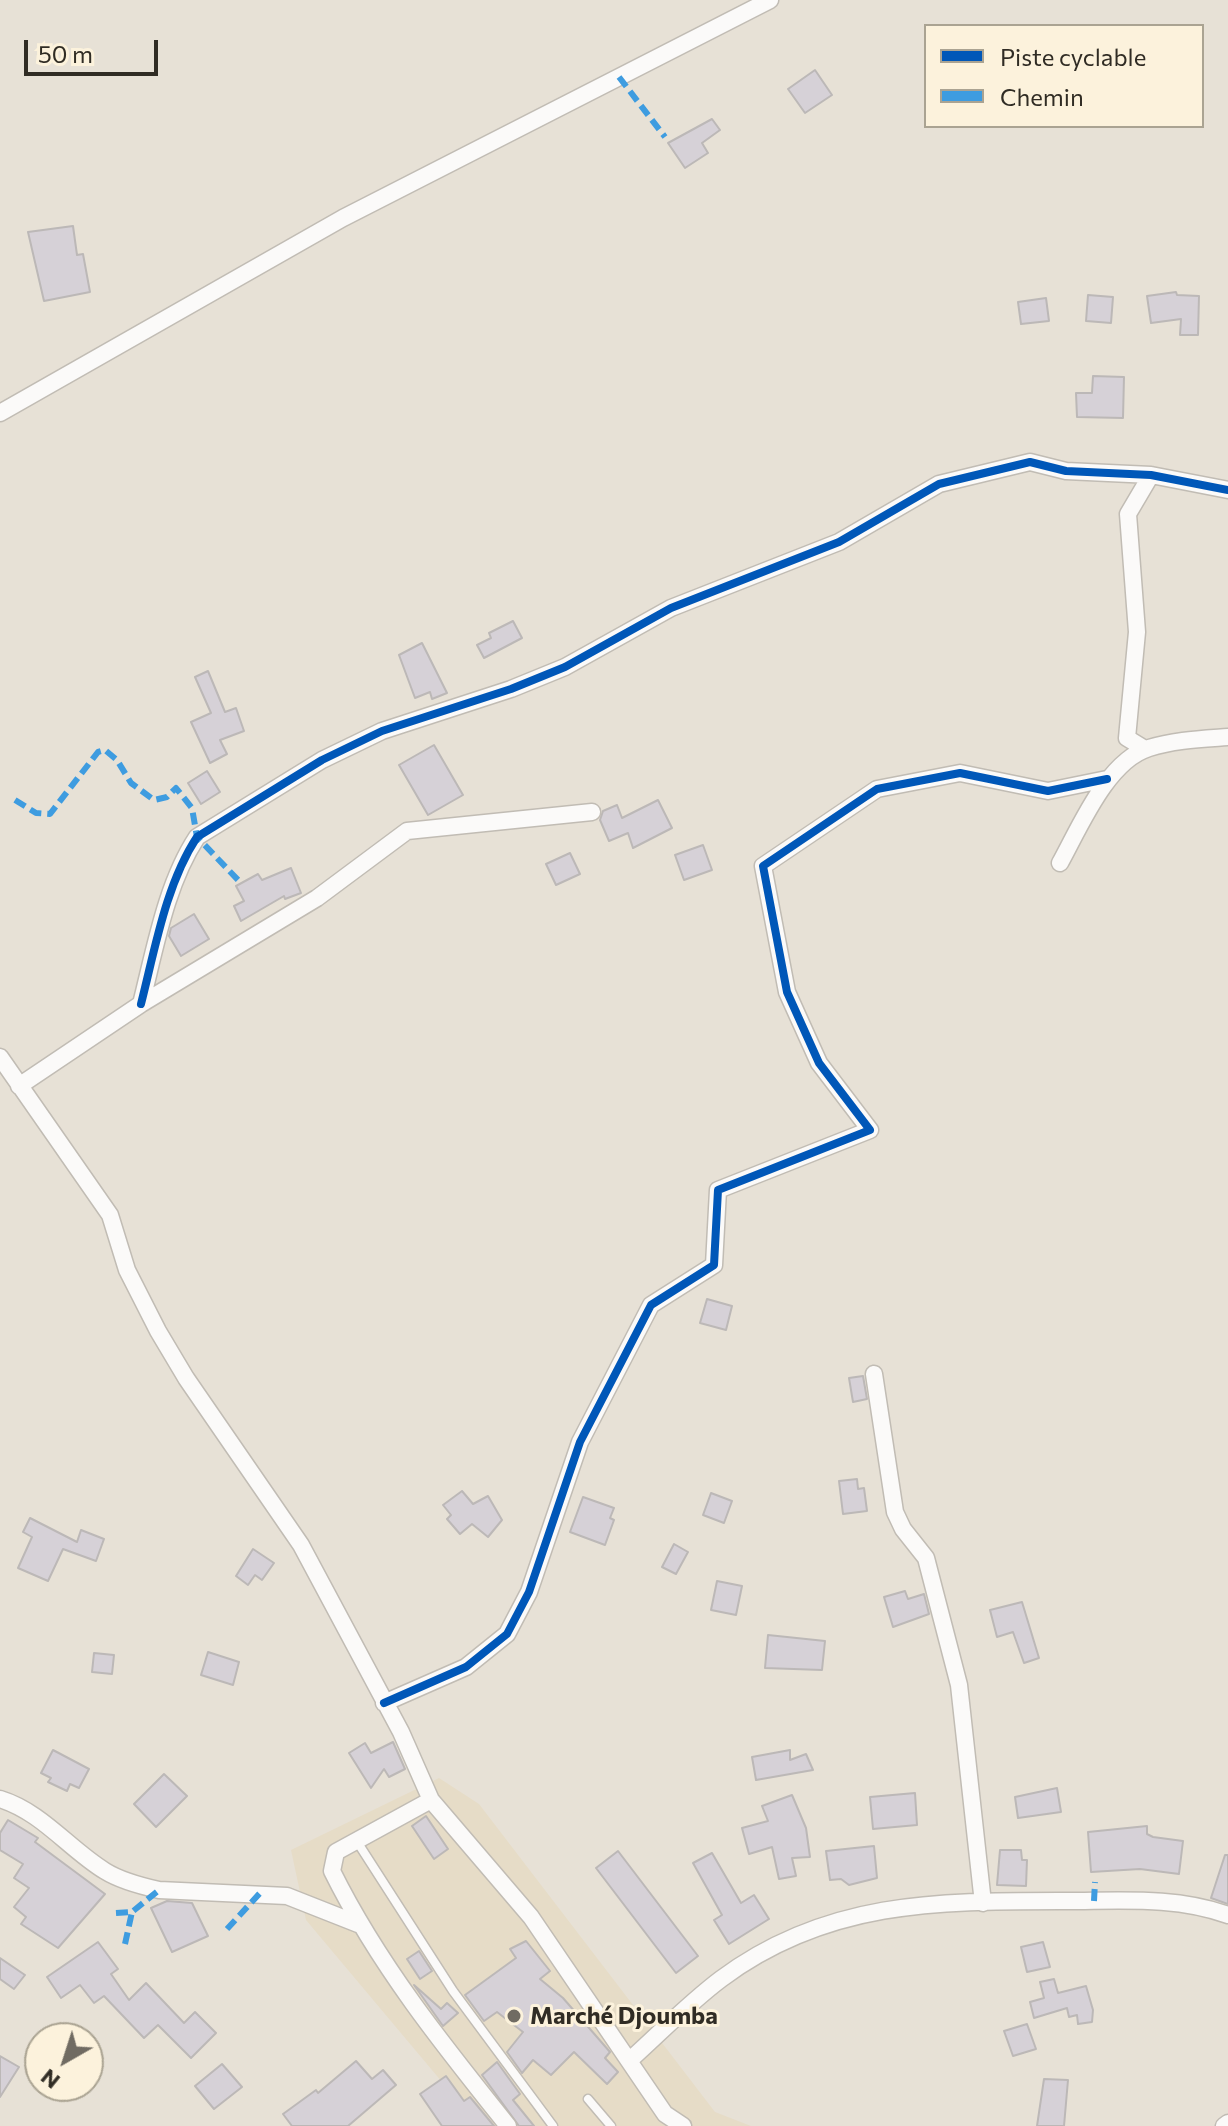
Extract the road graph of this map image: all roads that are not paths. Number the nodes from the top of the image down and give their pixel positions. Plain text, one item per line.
1 (770, 0) edge
2 (0, 413) edge
3 (1151, 475) junction
4 (1228, 490) edge
5 (1228, 737) edge
6 (1145, 749) junction
7 (1107, 779) junction
8 (592, 812) dead end
9 (1060, 863) dead end
10 (141, 1004) junction
11 (0, 1057) edge
12 (19, 1086) junction
13 (874, 1374) dead end
14 (384, 1703) junction
15 (0, 1799) edge
16 (431, 1800) junction
17 (356, 1840) junction
18 (983, 1903) junction
19 (1228, 1915) edge
20 (358, 1924) junction
21 (630, 2060) junction
22 (588, 2099) dead end
23 (508, 2126) edge
24 (553, 2126) edge
25 (611, 2126) edge
26 (683, 2126) edge

1 - 2 street
3 - 4 street
3 - 6 street
3 - 10 street
5 - 6 street
6 - 7 street
7 - 9 street
7 - 14 street
8 - 10 street
10 - 12 street
11 - 12 street
12 - 14 street
13 - 18 street
14 - 16 street
15 - 20 street
16 - 17 street
16 - 21 street
17 - 20 street
17 - 24 lane
18 - 19 street
18 - 21 street
20 - 23 street
21 - 26 street
22 - 25 lane

